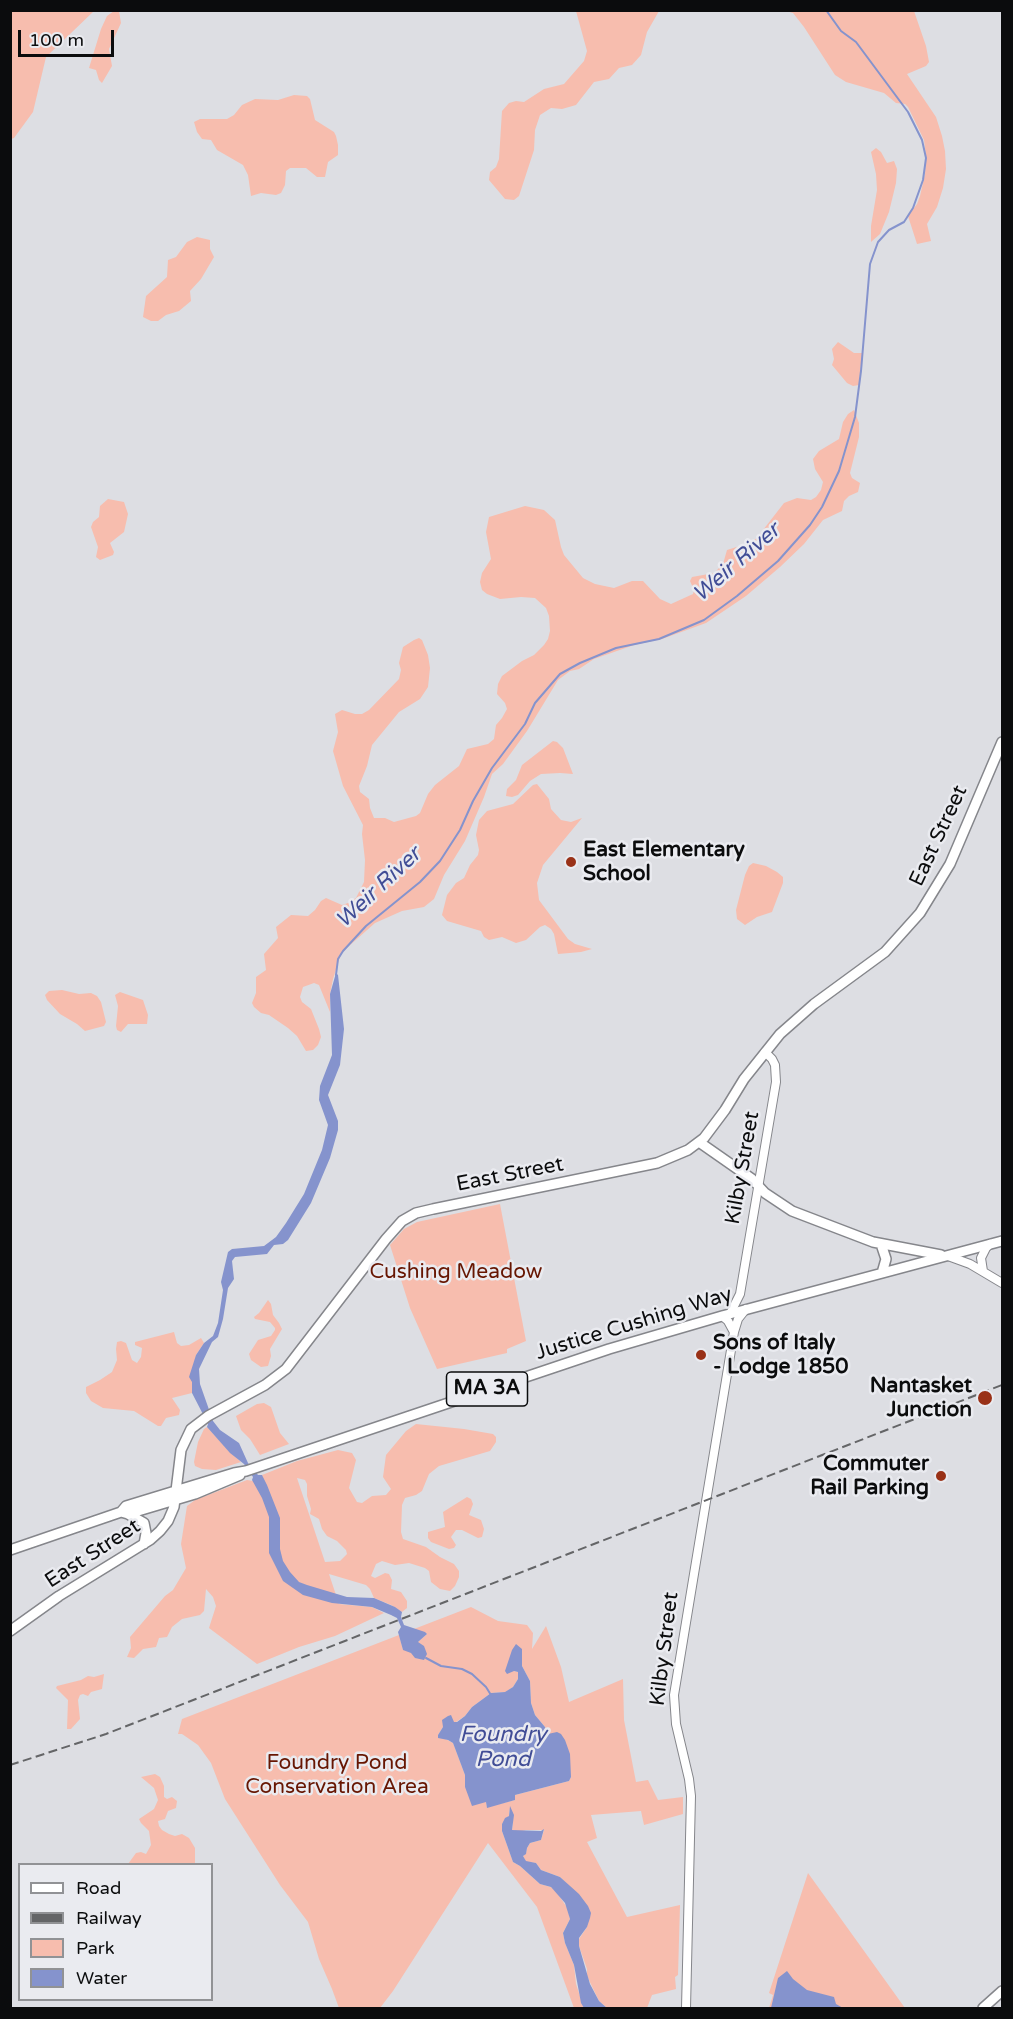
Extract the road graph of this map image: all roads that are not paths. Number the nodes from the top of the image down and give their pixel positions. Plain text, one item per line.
1 (1002, 742) edge
2 (765, 1052) junction
3 (699, 1142) junction
4 (758, 1185) junction
5 (1002, 1241) edge
6 (881, 1244) junction
7 (990, 1244) junction
8 (946, 1256) junction
9 (983, 1271) junction
10 (882, 1273) junction
11 (1002, 1283) edge
12 (740, 1294) junction
13 (750, 1308) junction
14 (726, 1315) junction
15 (734, 1332) junction
16 (176, 1495) junction
17 (125, 1513) junction
18 (144, 1544) junction
19 (10, 1550) edge
20 (10, 1631) edge
21 (1002, 1991) edge
22 (686, 2008) edge
23 (983, 2008) edge

1 - 2 main road, East Street
2 - 3 main road, East Street
2 - 4 street, Kilby Street
3 - 4 main road
3 - 16 main road, East Street
4 - 6 main road
4 - 12 street, Kilby Street
5 - 7 main road, Justice Cushing Way / MA 3A
6 - 8 main road
6 - 10 main road
7 - 8 main road, Justice Cushing Way / MA 3A
7 - 9 street
8 - 9 street
8 - 10 main road, Justice Cushing Way / MA 3A
9 - 11 street
10 - 13 main road, Justice Cushing Way / MA 3A
12 - 13 street
12 - 14 street, Kilby Street
13 - 14 main road, Justice Cushing Way / MA 3A
13 - 15 street, Kilby Street
14 - 15 street
14 - 16 main road, Justice Cushing Way / MA 3A
15 - 22 street, Kilby Street
16 - 17 main road, Justice Cushing Way / MA 3A
16 - 18 main road, East Street
17 - 18 main road
17 - 19 main road, Justice Cushing Way / MA 3A
18 - 20 main road, East Street
21 - 23 main road

